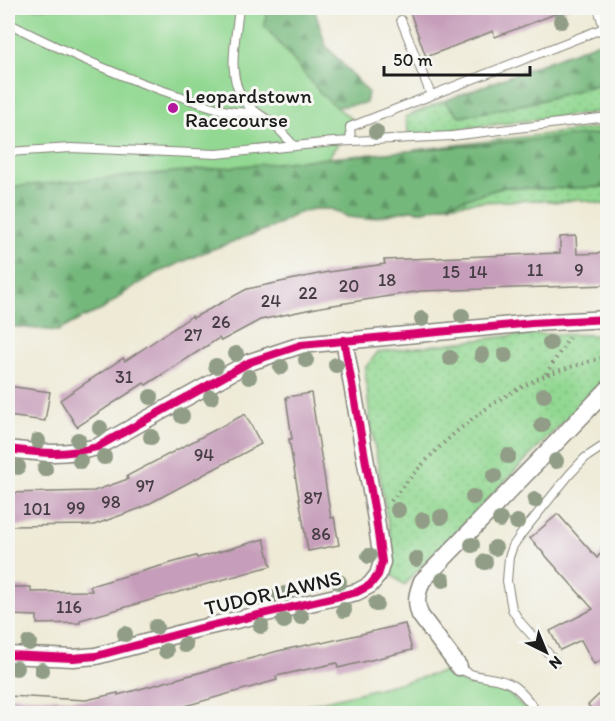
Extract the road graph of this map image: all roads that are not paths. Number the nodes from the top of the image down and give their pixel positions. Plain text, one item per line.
1 (239, 8) edge
2 (598, 8) edge
3 (401, 20) dead end
4 (8, 23) edge
5 (606, 27) edge
6 (431, 95) junction
7 (255, 112) junction
8 (608, 117) edge
9 (351, 141) junction
10 (294, 146) junction
11 (8, 152) edge
12 (608, 319) edge
13 (344, 340) junction
14 (608, 389) edge
15 (608, 443) edge
16 (8, 449) edge
17 (8, 655) edge
18 (556, 662) dead end
19 (459, 667) joint
20 (538, 714) edge

1 - 7 lane
2 - 5 lane
3 - 6 lane
4 - 7 lane
5 - 6 lane
6 - 9 lane
7 - 10 lane
8 - 9 lane
9 - 10 lane
10 - 11 lane
12 - 13 street
13 - 16 street
13 - 17 street, TUDOR LAWNS
14 - 19 street
15 - 18 lane
19 - 20 lane

